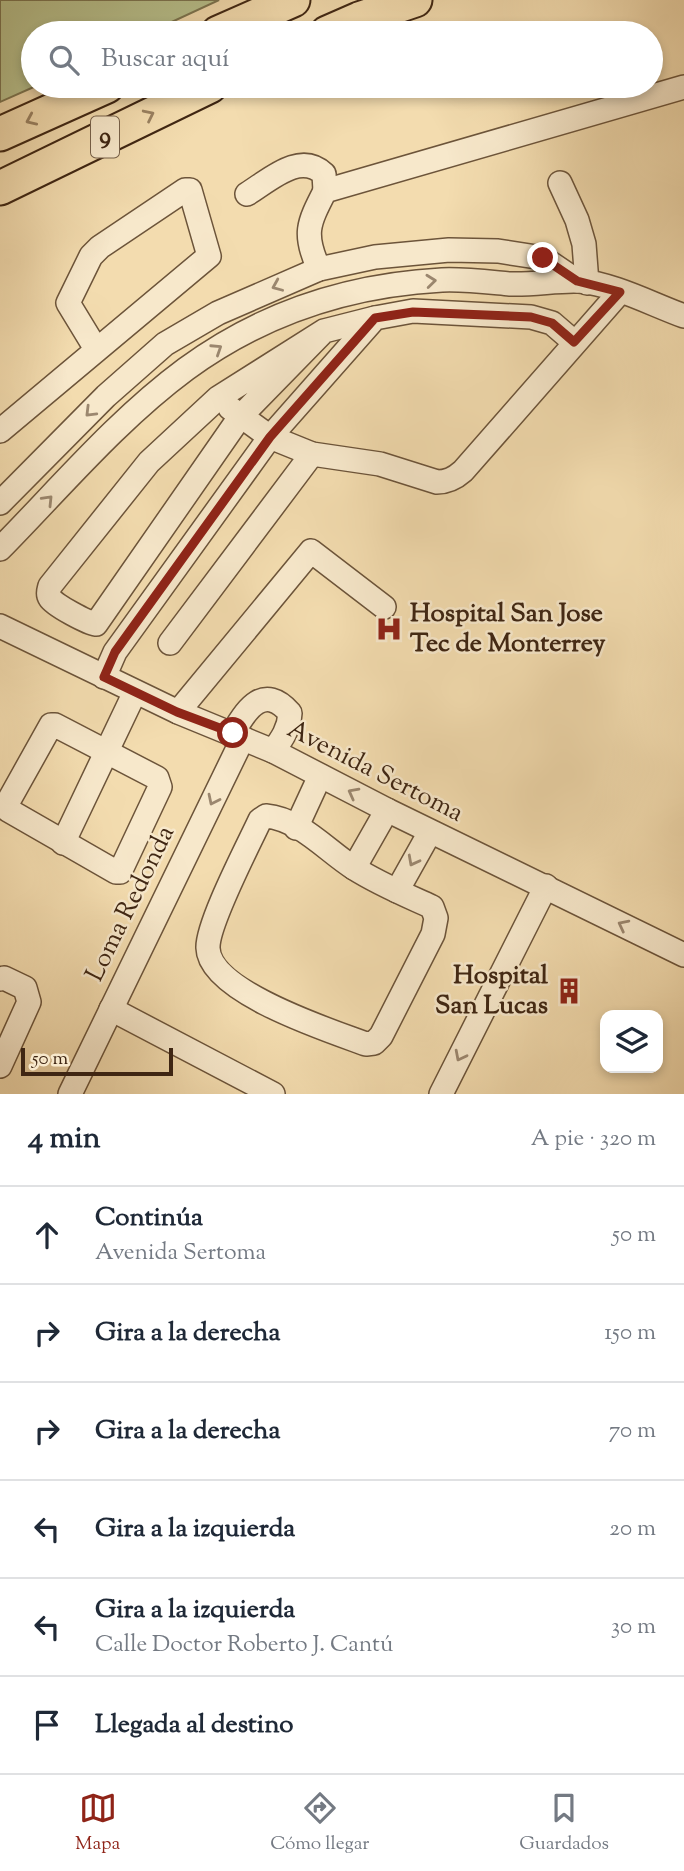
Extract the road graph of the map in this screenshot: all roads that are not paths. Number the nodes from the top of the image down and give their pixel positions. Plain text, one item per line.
1 (293, 0) edge
2 (415, 0) edge
3 (245, 21) edge
4 (354, 21) edge
5 (684, 87) edge
6 (663, 93) edge
7 (80, 98) edge
8 (185, 98) edge
9 (645, 98) edge
10 (0, 134) edge
11 (58, 159) junction
12 (0, 173) edge
13 (560, 183) dead end
14 (0, 188) edge
15 (325, 191) junction
16 (247, 194) dead end
17 (319, 269) junction
18 (582, 282) junction
19 (620, 292) junction
20 (680, 308) edge
21 (375, 318) junction
22 (324, 331) junction
23 (574, 342) junction
24 (96, 349) junction
25 (218, 398) junction
26 (240, 417) junction
27 (0, 431) edge
28 (270, 437) junction
29 (312, 454) junction
30 (0, 503) edge
31 (0, 549) edge
32 (384, 607) dead end
33 (0, 626) edge
34 (170, 643) dead end
35 (104, 677) junction
36 (135, 692) junction
37 (177, 712) junction
38 (238, 736) junction
39 (273, 751) junction
40 (107, 752) junction
41 (320, 776) junction
42 (387, 810) junction
43 (296, 828) junction
44 (430, 832) junction
45 (63, 843) junction
46 (354, 868) junction
47 (546, 886) junction
48 (397, 891) junction
49 (684, 955) edge
50 (0, 979) edge
51 (111, 1009) junction
52 (0, 1066) edge
53 (449, 1091) edge
54 (70, 1094) edge
55 (273, 1094) edge

1 - 3 highway
2 - 4 highway
5 - 6 street
7 -> 10 highway, 9
11 -> 8 highway, 9
9 - 15 street
11 - 12 highway
11 - 14 highway, 9
13 - 18 street
15 - 16 street
15 - 17 street
17 - 18 street
17 -> 30 street
18 - 19 street
31 -> 18 street
19 - 20 street
19 - 23 street
21 - 22 street
21 - 23 street
21 - 28 street
22 - 25 street
22 - 26 street
23 - 29 street
24 - 24 street
24 - 27 street
25 - 26 street
25 - 26 street
26 - 28 street
28 - 29 street
28 - 35 street
29 - 34 street
32 - 37 street
33 - 35 street, Avenida Sertoma
35 - 36 street, Avenida Sertoma
36 - 37 street, Avenida Sertoma
36 - 40 street
37 - 38 street, Avenida Sertoma
38 - 39 street, Avenida Sertoma
38 - 39 street
38 -> 51 street, Loma Redonda
39 - 41 street, Avenida Sertoma
40 - 45 street
40 - 45 street
40 - 45 street
42 -> 41 street, Avenida Sertoma
41 - 43 street
42 - 44 street, Avenida Sertoma
42 - 46 street
43 - 46 street
43 - 48 street
44 - 47 street, Avenida Sertoma
44 -> 48 street
46 - 48 street
49 -> 47 street, Avenida Sertoma
47 -> 53 street
50 - 52 street
51 - 54 street, Loma Redonda
51 - 55 street

